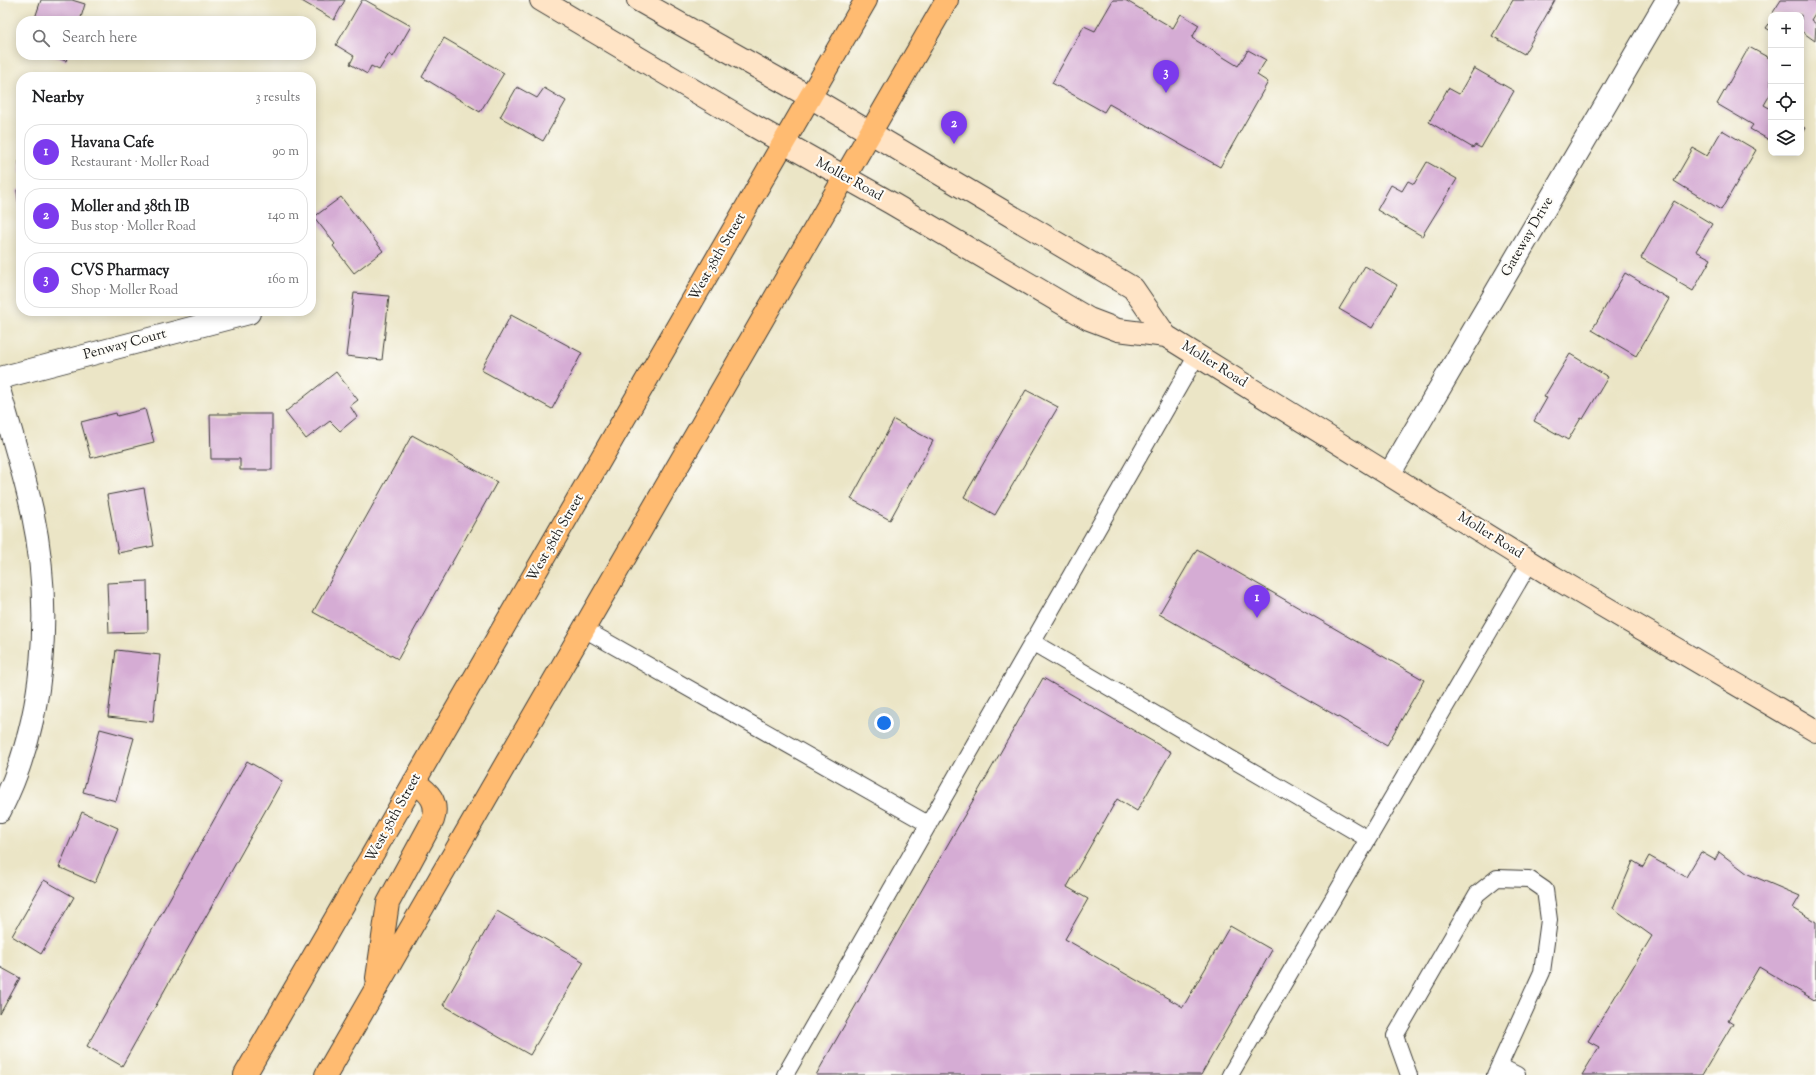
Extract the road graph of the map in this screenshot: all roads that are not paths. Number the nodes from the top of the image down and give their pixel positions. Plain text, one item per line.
1 (541, 0) edge
2 (638, 0) edge
3 (866, 0) edge
4 (947, 0) edge
5 (1666, 0) edge
6 (810, 97) junction
7 (870, 133) junction
8 (783, 143) junction
9 (845, 177) junction
10 (238, 316) edge
11 (1166, 336) junction
12 (1197, 355) junction
13 (0, 378) edge
14 (0, 393) edge
15 (1390, 473) junction
16 (1530, 562) junction
17 (584, 629) junction
18 (1032, 642) junction
19 (1816, 731) edge
20 (414, 782) junction
21 (0, 811) edge
22 (928, 824) junction
23 (1368, 839) junction
24 (375, 991) junction
25 (272, 1028) junction
26 (1497, 1071) edge
27 (245, 1075) edge
28 (261, 1075) edge
29 (326, 1075) edge
30 (785, 1075) edge
31 (1230, 1075) edge
32 (1409, 1075) edge
33 (1517, 1075) edge

1 - 8 main road, Moller Road
2 - 6 main road, Moller Road
3 - 6 main road, West 38th Street
4 - 7 main road
5 - 15 street, Gateway Drive
6 - 7 main road, Moller Road
6 - 8 main road, West 38th Street
7 - 9 main road
7 - 11 main road, Moller Road
8 - 9 main road, Moller Road
8 - 20 main road, West 38th Street
9 - 11 main road, Moller Road
9 - 17 main road
10 - 13 street, Penway Court
11 - 12 main road, Moller Road
12 - 15 main road, Moller Road
12 - 18 lane
14 - 21 street
15 - 16 main road, Moller Road
16 - 19 main road, Moller Road
16 - 23 lane
17 - 22 lane
17 - 24 main road
18 - 22 lane
18 - 23 lane
20 - 24 main road
20 - 25 main road, West 38th Street
22 - 30 lane
23 - 31 lane
24 - 29 main road
25 - 27 main road, West 38th Street
25 - 28 main road
26 - 32 lane
26 - 33 lane

